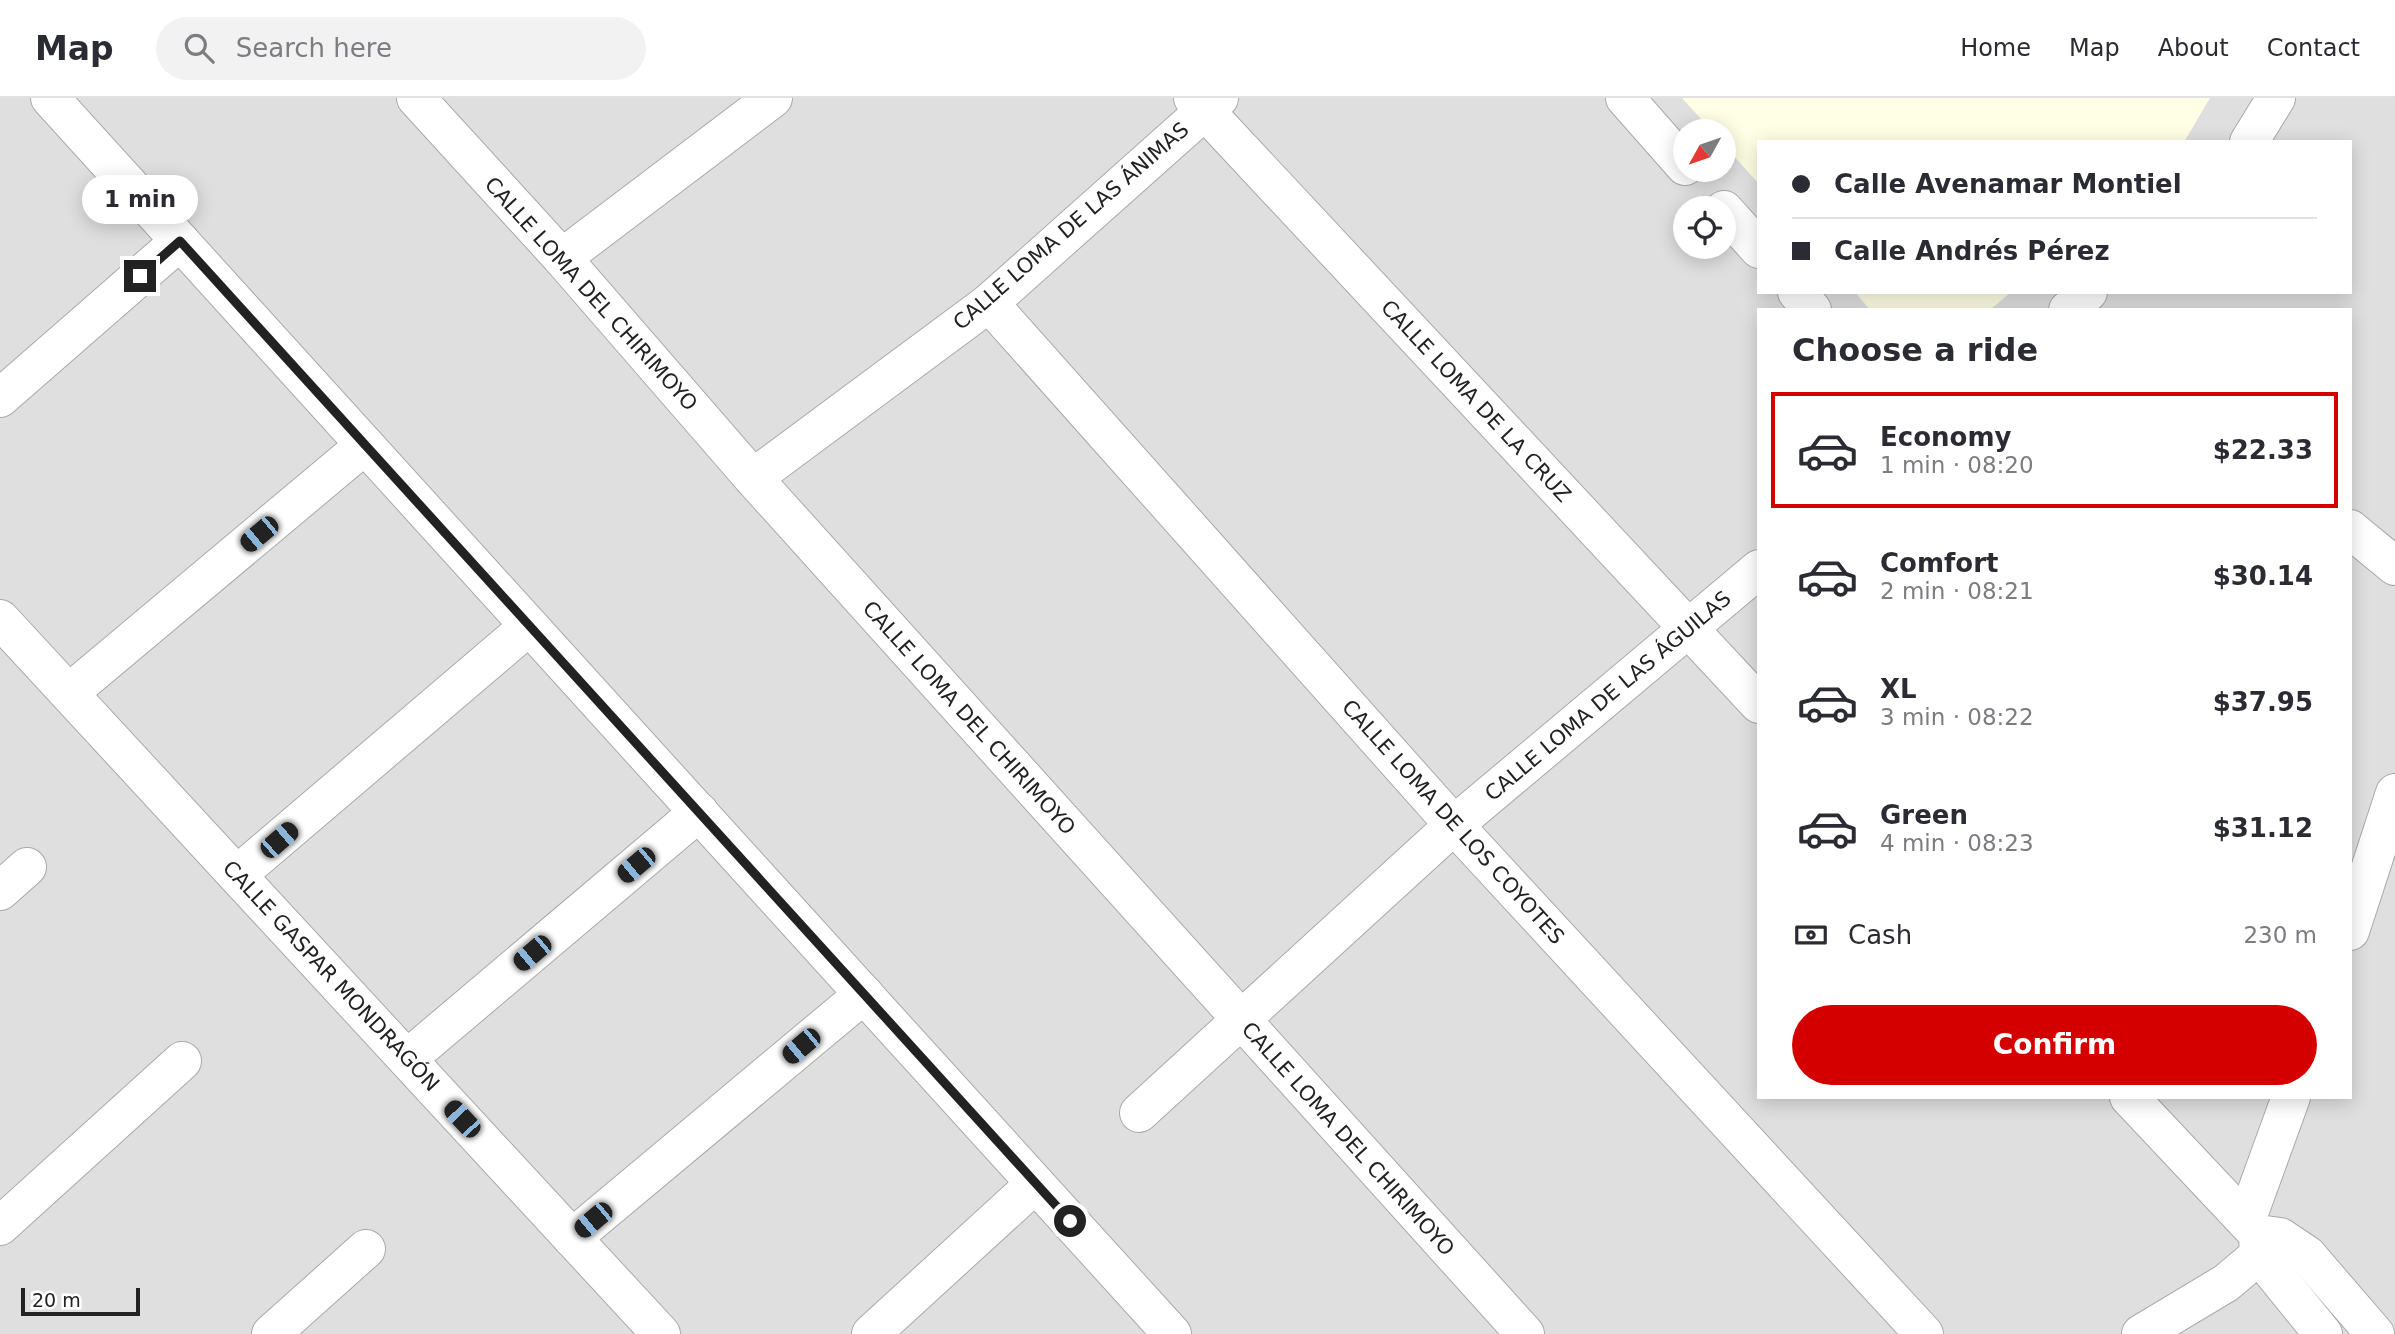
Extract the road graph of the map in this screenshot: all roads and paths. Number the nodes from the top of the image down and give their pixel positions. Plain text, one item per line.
1 (50, 98) edge
2 (416, 98) edge
3 (773, 98) edge
4 (1625, 98) edge
5 (2276, 98) edge
6 (1205, 102) edge
7 (2250, 140) edge
8 (1673, 152) edge
9 (1699, 182) edge
10 (1712, 196) edge
11 (1736, 223) edge
12 (180, 241) junction
13 (1757, 247) edge
14 (562, 258) junction
15 (1799, 294) edge
16 (989, 303) junction
17 (1810, 308) edge
18 (0, 398) edge
19 (365, 445) junction
20 (753, 478) junction
21 (2352, 531) edge
22 (2395, 566) edge
23 (1757, 571) edge
24 (0, 619) edge
25 (529, 626) junction
26 (1688, 629) junction
27 (69, 693) junction
28 (1757, 702) edge
29 (2395, 793) edge
30 (699, 812) junction
31 (1454, 825) junction
32 (237, 875) junction
33 (2352, 921) edge
34 (864, 994) junction
35 (1242, 1021) junction
36 (407, 1059) junction
37 (182, 1061) dead end
38 (2131, 1099) edge
39 (2291, 1099) edge
40 (1139, 1112) dead end
41 (1035, 1184) junction
42 (0, 1226) edge
43 (2261, 1237) junction
44 (572, 1238) junction
45 (366, 1249) dead end
46 (271, 1334) edge
47 (661, 1334) edge
48 (871, 1334) edge
49 (1172, 1334) edge
50 (1525, 1334) edge
51 (1924, 1334) edge
52 (2141, 1334) edge
53 (2323, 1334) edge
54 (2375, 1334) edge

1 - 12 street
2 - 14 street, CALLE LOMA DEL CHIRIMOYO
3 - 14 street
4 - 8 street
5 - 7 street
6 - 16 street, CALLE LOMA DE LAS ÁNIMAS
6 - 26 street, CALLE LOMA DE LA CRUZ
9 - 10 street
11 - 13 street
12 - 18 street
12 - 19 street
14 - 20 street, CALLE LOMA DEL CHIRIMOYO
15 - 17 street
16 - 20 street, CALLE LOMA DE LAS ÁNIMAS
16 - 31 street, CALLE LOMA DE LOS COYOTES
19 - 25 street
19 - 27 street
20 - 35 street, CALLE LOMA DEL CHIRIMOYO
21 - 22 street
23 - 26 street, CALLE LOMA DE LAS ÁGUILAS
24 - 27 street, CALLE GASPAR MONDRAGÓN
25 - 30 street
25 - 32 street
26 - 28 street, CALLE LOMA DE LA CRUZ
26 - 31 street, CALLE LOMA DE LAS ÁGUILAS
27 - 32 street, CALLE GASPAR MONDRAGÓN
29 - 33 street
30 - 34 street
30 - 36 street
31 - 35 street, CALLE LOMA DE LAS ÁGUILAS
31 - 51 street, CALLE LOMA DE LOS COYOTES
32 - 36 street, CALLE GASPAR MONDRAGÓN
34 - 41 street
34 - 44 street
35 - 40 street, CALLE LOMA DE LAS ÁGUILAS
35 - 50 street, CALLE LOMA DEL CHIRIMOYO
36 - 44 street, CALLE GASPAR MONDRAGÓN
37 - 42 street
38 - 43 street
39 - 43 street
41 - 48 street
41 - 49 street
43 - 52 street
43 - 53 street
43 - 54 street
44 - 47 street, CALLE GASPAR MONDRAGÓN
45 - 46 street

